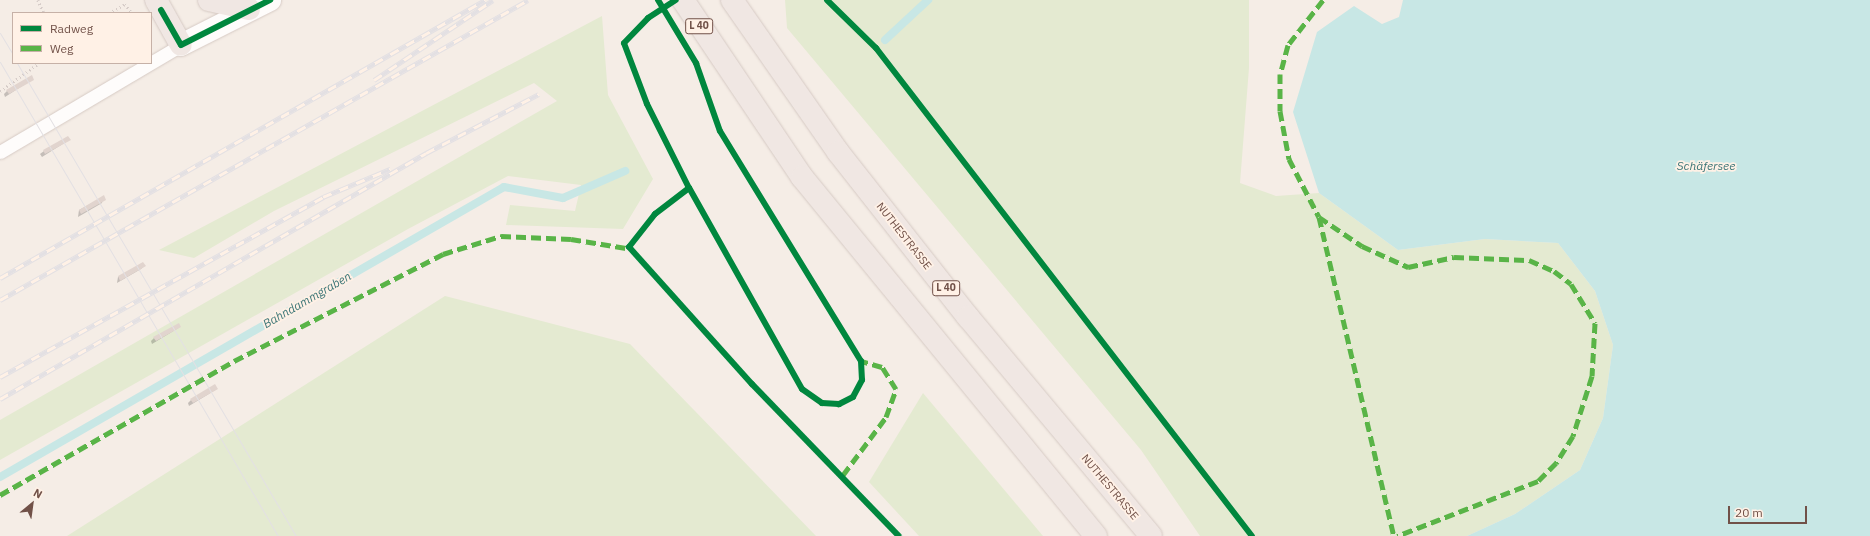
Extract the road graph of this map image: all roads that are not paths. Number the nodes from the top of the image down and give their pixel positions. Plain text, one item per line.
1 (156, 0) edge
2 (208, 0) edge
3 (270, 0) edge
4 (683, 0) edge
5 (732, 0) edge
6 (250, 9) junction
7 (181, 45) junction
8 (152, 62) edge
9 (149, 64) edge
10 (0, 152) edge
11 (1096, 536) edge
12 (1151, 536) edge

1 - 7 highway
2 - 6 highway
3 - 6 street
4 - 11 highway, L 40
5 - 12 highway, NUTHESTRASSE / L 40
6 - 7 street
7 - 8 lane
9 - 10 lane

